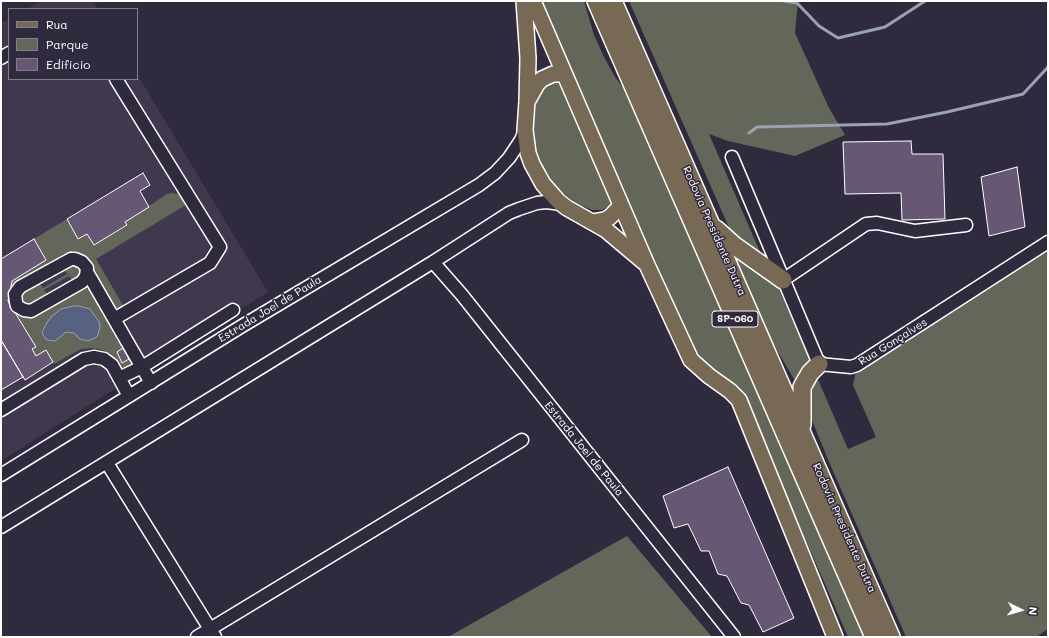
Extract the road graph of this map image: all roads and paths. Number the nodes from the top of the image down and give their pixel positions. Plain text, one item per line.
1 (524, 1) edge
2 (533, 1) edge
3 (596, 1) edge
4 (613, 1) edge
5 (564, 74) junction
6 (117, 80) edge
7 (527, 101) junction
8 (525, 130) junction
9 (732, 157) dead end
10 (562, 204) junction
11 (620, 204) junction
12 (593, 222) junction
13 (711, 224) junction
14 (966, 225) dead end
15 (1048, 242) edge
16 (433, 262) junction
17 (647, 265) junction
18 (87, 272) junction
19 (783, 280) junction
20 (233, 310) dead end
21 (114, 319) junction
22 (819, 364) junction
23 (142, 367) junction
24 (119, 378) junction
25 (151, 383) junction
26 (129, 396) junction
27 (1, 410) edge
28 (802, 431) junction
29 (522, 440) dead end
30 (107, 463) junction
31 (1, 474) edge
32 (1, 527) edge
33 (213, 633) edge
34 (197, 637) edge
35 (734, 637) edge
36 (835, 637) edge
37 (874, 637) edge
38 (891, 637) edge

1 - 7 main road
2 - 5 main road
3 - 37 highway, Rodovia Presidente Dutra / SP-060
4 - 13 highway, Rodovia Presidente Dutra / SP-060
5 - 7 main road
5 - 11 main road
6 - 21 street
7 - 8 main road
8 - 10 main road
8 - 25 street, Estrada Joel de Paula
9 - 19 street
10 - 12 main road
10 - 16 street
11 - 12 main road
11 - 17 main road
12 - 17 main road
13 - 19 highway
13 - 28 highway, Rodovia Presidente Dutra / SP-060
14 - 19 street
15 - 22 street, Rua Gonçalves
16 - 30 street
16 - 35 street, Estrada Joel de Paula
17 - 36 main road
18 - 18 street
18 - 21 street
19 - 22 street
20 - 23 street
21 - 23 street
22 - 28 highway
23 - 24 street
23 - 25 street
24 - 26 street
24 - 27 street
25 - 26 street, Estrada Joel de Paula
26 - 31 street, Estrada Joel de Paula
28 - 38 highway, Rodovia Presidente Dutra / SP-060
29 - 33 street
30 - 32 street
30 - 33 street
33 - 34 street

